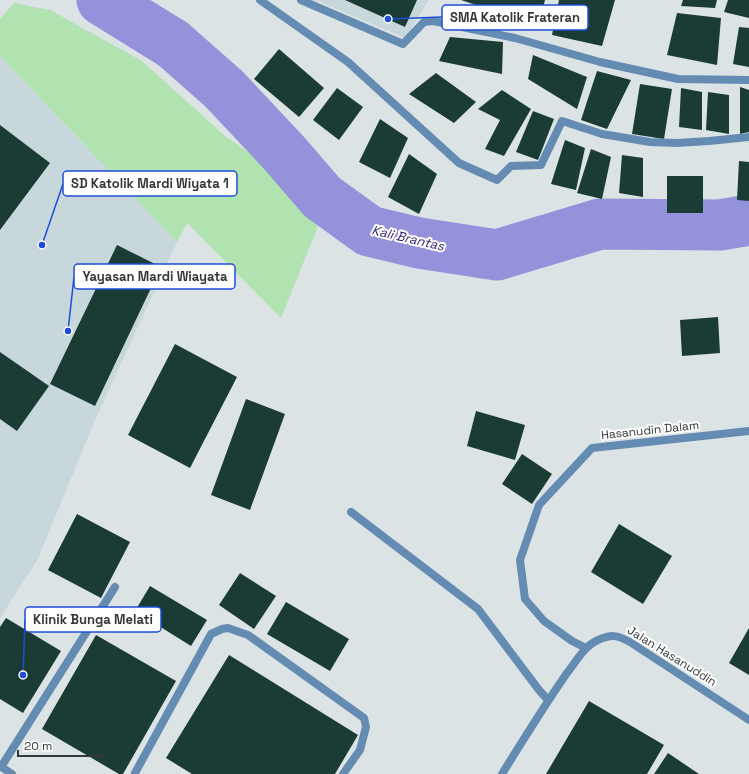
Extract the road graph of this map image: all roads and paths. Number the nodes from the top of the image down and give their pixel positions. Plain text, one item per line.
1 (260, 0) edge
2 (301, 0) edge
3 (749, 80) edge
4 (749, 137) edge
5 (749, 431) edge
6 (351, 512) dead end
7 (115, 587) dead end
8 (586, 648) junction
9 (548, 700) junction
10 (749, 720) edge
11 (1, 766) edge
12 (12, 774) edge
13 (136, 774) edge
14 (343, 774) edge
15 (502, 774) edge

1 - 4 street
2 - 3 street
5 - 8 street, Hasanudin Dalam
6 - 9 street
7 - 11 street
8 - 9 street, Jalan Hasanuddin
8 - 10 street, Jalan Hasanuddin
9 - 15 street, Jalan Hasanuddin
11 - 12 street
13 - 14 street

